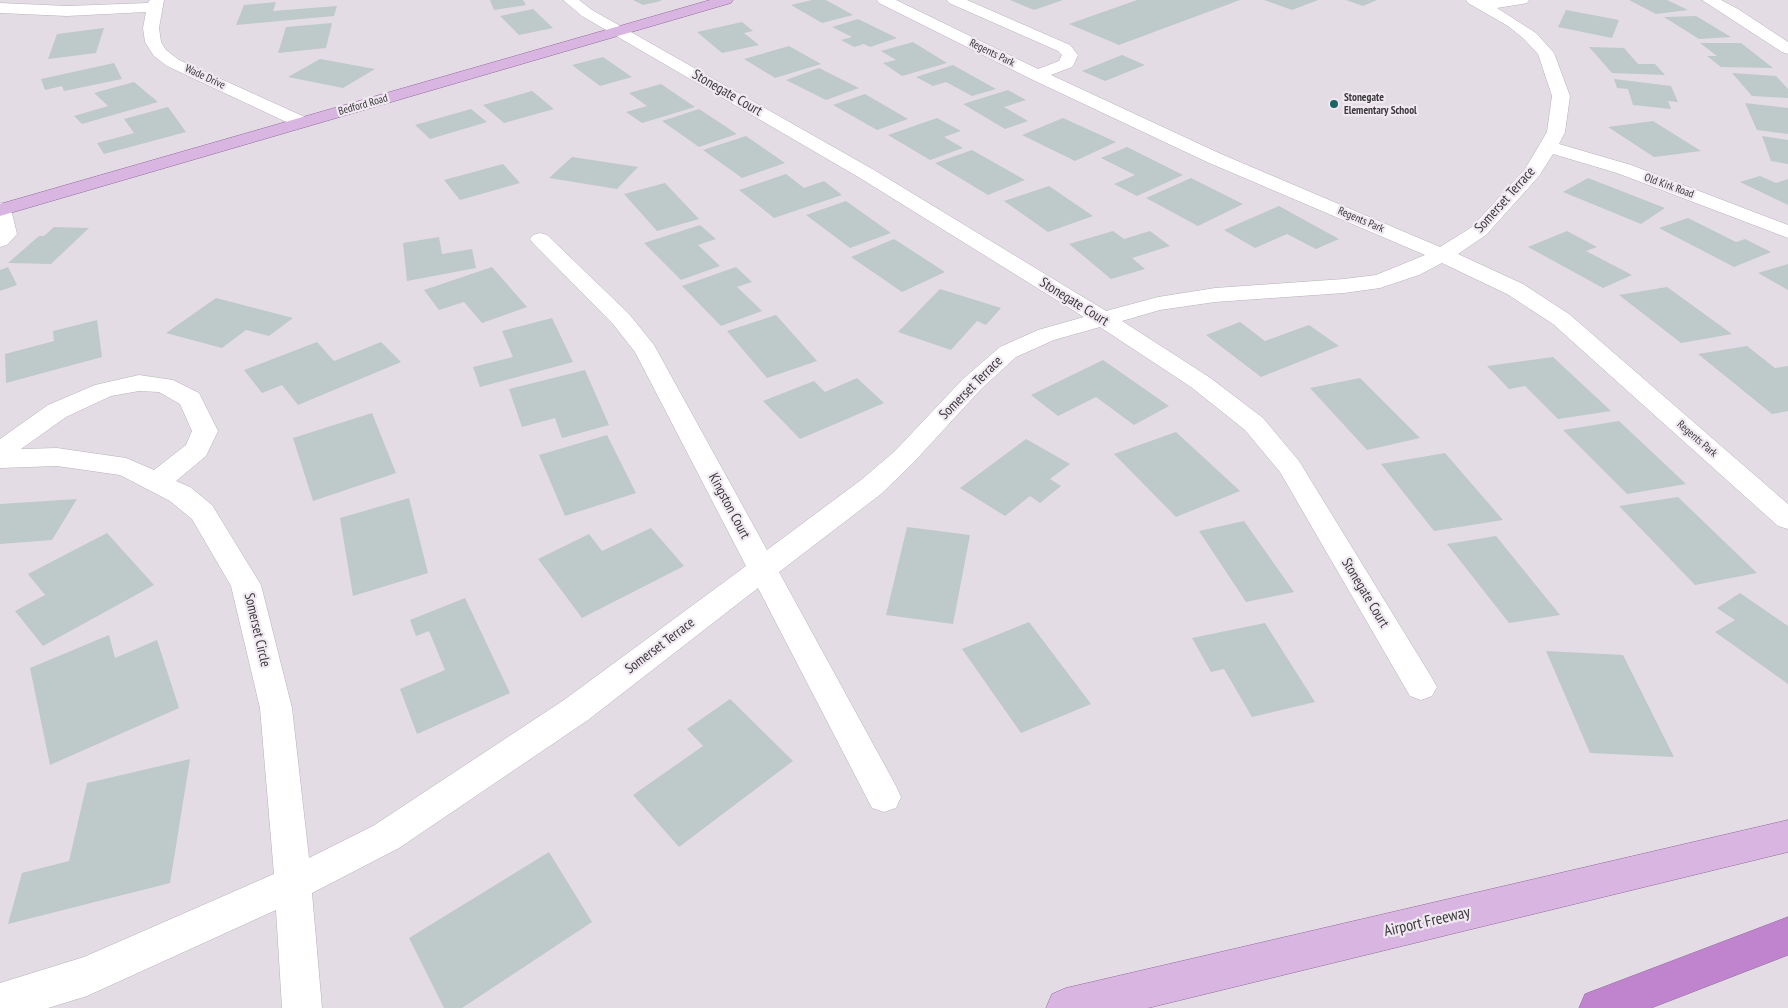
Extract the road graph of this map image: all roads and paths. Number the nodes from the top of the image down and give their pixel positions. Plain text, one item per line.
1 (570, 0) edge
2 (726, 0) edge
3 (884, 0) edge
4 (954, 0) edge
5 (1522, 0) edge
6 (1709, 0) edge
7 (1479, 2) edge
8 (155, 4) edge
9 (0, 8) edge
10 (619, 31) junction
11 (1788, 49) edge
12 (1037, 75) junction
13 (302, 122) junction
14 (1548, 147) junction
15 (1, 210) edge
16 (1788, 232) edge
17 (540, 239) dead end
18 (1, 240) edge
19 (1442, 255) junction
20 (1102, 318) junction
21 (0, 452) edge
22 (0, 459) edge
23 (157, 482) junction
24 (1788, 518) edge
25 (762, 569) junction
26 (1421, 687) dead end
27 (884, 797) dead end
28 (1788, 836) edge
29 (293, 884) junction
30 (1772, 942) edge
31 (0, 1003) edge
32 (302, 1008) edge
33 (1066, 1008) edge
34 (1599, 1008) edge

1 - 10 street, Stonegate Court
2 - 10 main road, Bedford Road
3 - 12 street, Regents Park
4 - 12 street
5 - 7 street
6 - 11 street
7 - 14 street, Somerset Terrace
8 - 9 street
8 - 13 street, Wade Drive
10 - 13 main road, Bedford Road
10 - 20 street, Stonegate Court
12 - 19 street, Regents Park
13 - 15 main road, Bedford Road
14 - 16 street, Old Kirk Road
14 - 19 street, Somerset Terrace
15 - 18 street
17 - 25 street, Kingston Court
19 - 20 street, Somerset Terrace
19 - 24 street, Regents Park
20 - 25 street, Somerset Terrace
20 - 26 street, Stonegate Court
21 - 23 street
22 - 23 street, Somerset Circle
23 - 29 street, Somerset Circle
25 - 27 street, Kingston Court
25 - 29 street, Somerset Terrace
28 - 33 main road, Airport Freeway
29 - 31 street
29 - 32 street, Somerset Circle
30 - 34 highway

